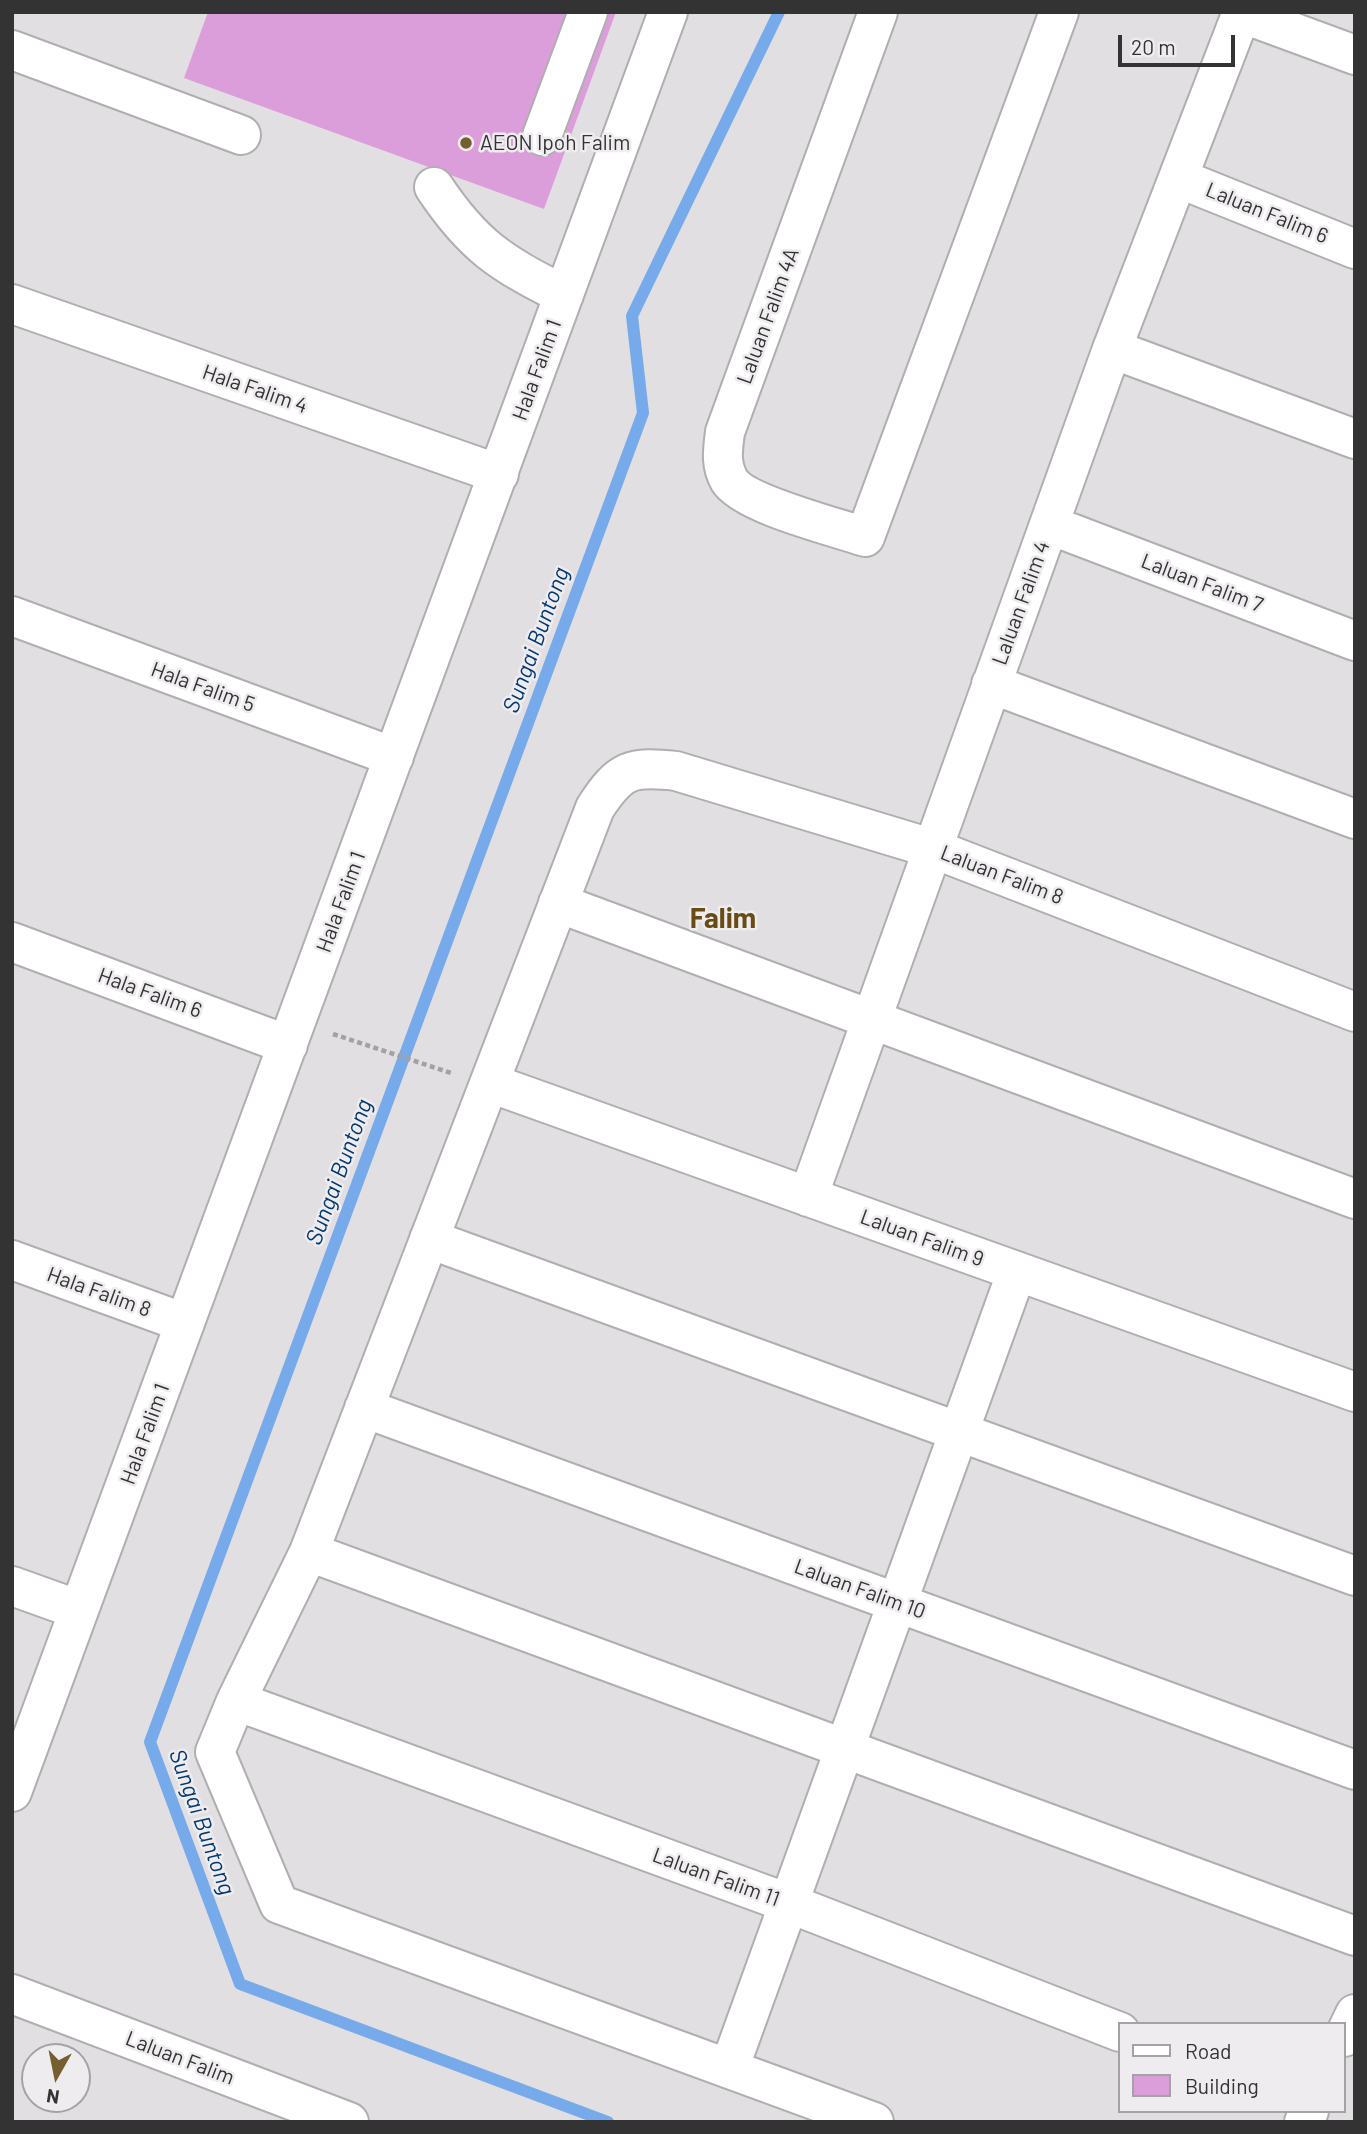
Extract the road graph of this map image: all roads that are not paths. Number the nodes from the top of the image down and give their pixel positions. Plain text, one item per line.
1 (588, 12) edge
2 (668, 12) edge
3 (878, 12) edge
4 (1059, 12) edge
5 (1241, 13) edge
6 (12, 50) edge
7 (1355, 55) edge
8 (241, 135) dead end
9 (541, 136) dead end
10 (1178, 178) junction
11 (434, 187) dead end
12 (1355, 248) edge
13 (564, 295) junction
14 (12, 304) edge
15 (1112, 349) junction
16 (1355, 439) edge
17 (499, 474) junction
18 (1050, 525) junction
19 (12, 616) edge
20 (1355, 641) edge
21 (991, 684) junction
22 (394, 757) junction
23 (1355, 819) edge
24 (934, 849) junction
25 (558, 903) junction
26 (12, 942) edge
27 (1355, 1012) edge
28 (872, 1020) junction
29 (288, 1045) junction
30 (489, 1083) junction
31 (808, 1197) junction
32 (1355, 1199) edge
33 (429, 1239) junction
34 (12, 1260) edge
35 (1017, 1271) junction
36 (185, 1323) junction
37 (1355, 1392) edge
38 (364, 1408) junction
39 (959, 1432) junction
40 (309, 1552) junction
41 (1355, 1576) edge
42 (12, 1586) edge
43 (897, 1603) junction
44 (79, 1610) junction
45 (236, 1701) junction
46 (844, 1749) junction
47 (1355, 1770) edge
48 (12, 1792) edge
49 (788, 1903) junction
50 (1355, 1936) edge
51 (12, 1994) edge
52 (1355, 2014) edge
53 (1118, 2031) edge
54 (1346, 2033) edge
55 (729, 2069) junction
56 (349, 2122) edge
57 (874, 2122) edge

1 - 9 street
2 - 13 street, Hala Falim 1
3 - 4 street, Laluan Falim 4A
5 - 7 street
5 - 10 street, Laluan Falim 4
6 - 8 street
10 - 12 street, Laluan Falim 6
10 - 15 street, Laluan Falim 4
11 - 13 street
13 - 17 street, Hala Falim 1
14 - 17 street, Hala Falim 4
15 - 16 street
15 - 18 street, Laluan Falim 4
17 - 22 street, Hala Falim 1
18 - 20 street, Laluan Falim 7
18 - 21 street, Laluan Falim 4
19 - 22 street, Hala Falim 5
21 - 23 street
21 - 24 street, Laluan Falim 4
22 - 29 street, Hala Falim 1
24 - 25 street, Laluan Falim 8
24 - 27 street, Laluan Falim 8
24 - 28 street, Laluan Falim 4
25 - 28 street
25 - 30 street
26 - 29 street, Hala Falim 6
28 - 31 street, Laluan Falim 4
28 - 32 street
29 - 36 street, Hala Falim 1
30 - 31 street, Laluan Falim 9
30 - 33 street
31 - 35 street, Laluan Falim 9
33 - 38 street
33 - 39 street
34 - 36 street, Hala Falim 8
35 - 37 street, Laluan Falim 9
35 - 39 street
36 - 44 street, Hala Falim 1
38 - 40 street
38 - 43 street, Laluan Falim 10
39 - 41 street
39 - 43 street
40 - 45 street
40 - 46 street
42 - 44 street
43 - 46 street
43 - 47 street, Laluan Falim 10
44 - 48 street, Hala Falim 1
45 - 49 street, Laluan Falim 11
45 - 55 street
46 - 49 street
46 - 50 street
49 - 53 street, Laluan Falim 11
49 - 55 street
51 - 56 street, Laluan Falim
52 - 54 street
55 - 57 street

